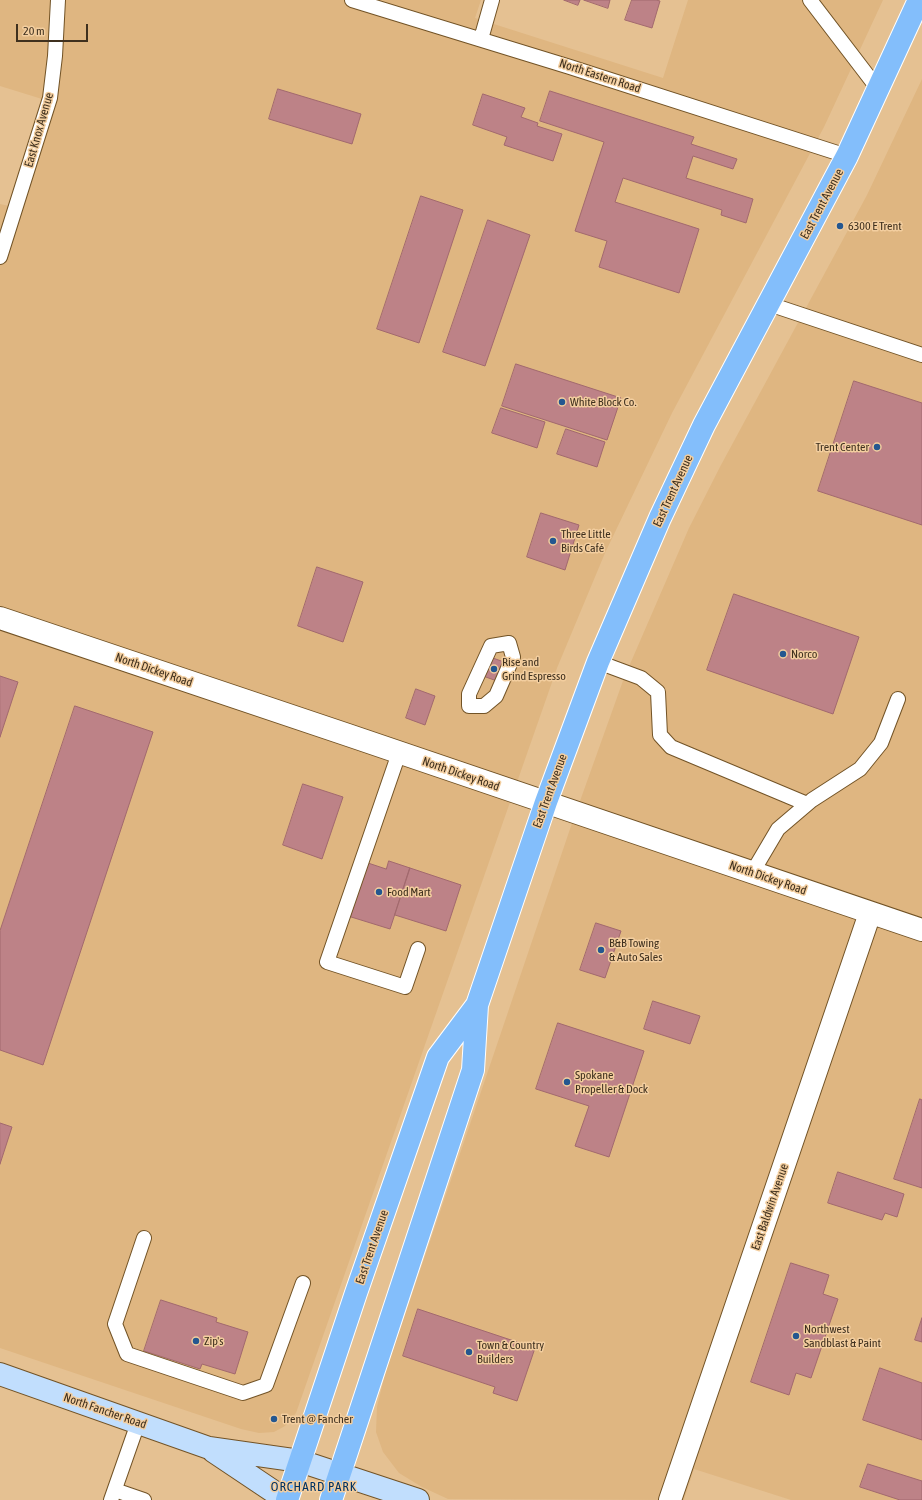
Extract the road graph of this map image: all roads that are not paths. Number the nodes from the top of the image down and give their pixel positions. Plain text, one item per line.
1 (58, 0) edge
2 (352, 0) edge
3 (492, 0) edge
4 (810, 0) edge
5 (919, 0) edge
6 (481, 39) junction
7 (878, 89) junction
8 (847, 156) junction
9 (0, 257) edge
10 (769, 304) junction
11 (922, 355) edge
12 (0, 618) edge
13 (598, 662) junction
14 (898, 699) dead end
15 (399, 753) junction
16 (546, 802) junction
17 (807, 804) junction
18 (752, 873) junction
19 (870, 913) junction
20 (922, 930) edge
21 (418, 949) dead end
22 (477, 1005) junction
23 (144, 1238) dead end
24 (303, 1283) dead end
25 (0, 1374) edge
26 (138, 1422) junction
27 (209, 1448) junction
28 (300, 1461) junction
29 (339, 1474) junction
30 (113, 1495) edge
31 (144, 1500) edge
32 (287, 1500) edge
33 (331, 1500) edge
34 (418, 1500) edge
35 (670, 1500) edge

1 - 9 lane, East Knox Avenue
2 - 6 lane, North Eastern Road
3 - 6 lane
4 - 7 lane
5 - 7 main road, East Trent Avenue
6 - 8 lane, North Eastern Road
7 - 8 main road, East Trent Avenue
8 - 10 main road, East Trent Avenue
10 - 11 lane
10 - 13 main road, East Trent Avenue
12 - 15 street, North Dickey Road
13 - 16 main road, East Trent Avenue
13 - 17 lane
14 - 17 lane
15 - 16 street, North Dickey Road
15 - 21 lane
16 - 18 street, North Dickey Road
16 - 22 main road, East Trent Avenue
17 - 18 lane
18 - 19 street, North Dickey Road
19 - 20 street, North Dickey Road
19 - 35 street, East Baldwin Avenue
22 - 28 main road, East Trent Avenue
22 - 29 main road, East Trent Avenue
23 - 24 lane
25 - 26 street, North Fancher Road
26 - 27 street, North Fancher Road
26 - 30 lane
27 - 28 street, North Fancher Road
27 - 32 street, North Fancher Road
28 - 29 street, North Fancher Road
28 - 32 main road, East Trent Avenue
29 - 33 main road, East Trent Avenue
29 - 34 street, North Fancher Road
30 - 31 lane

